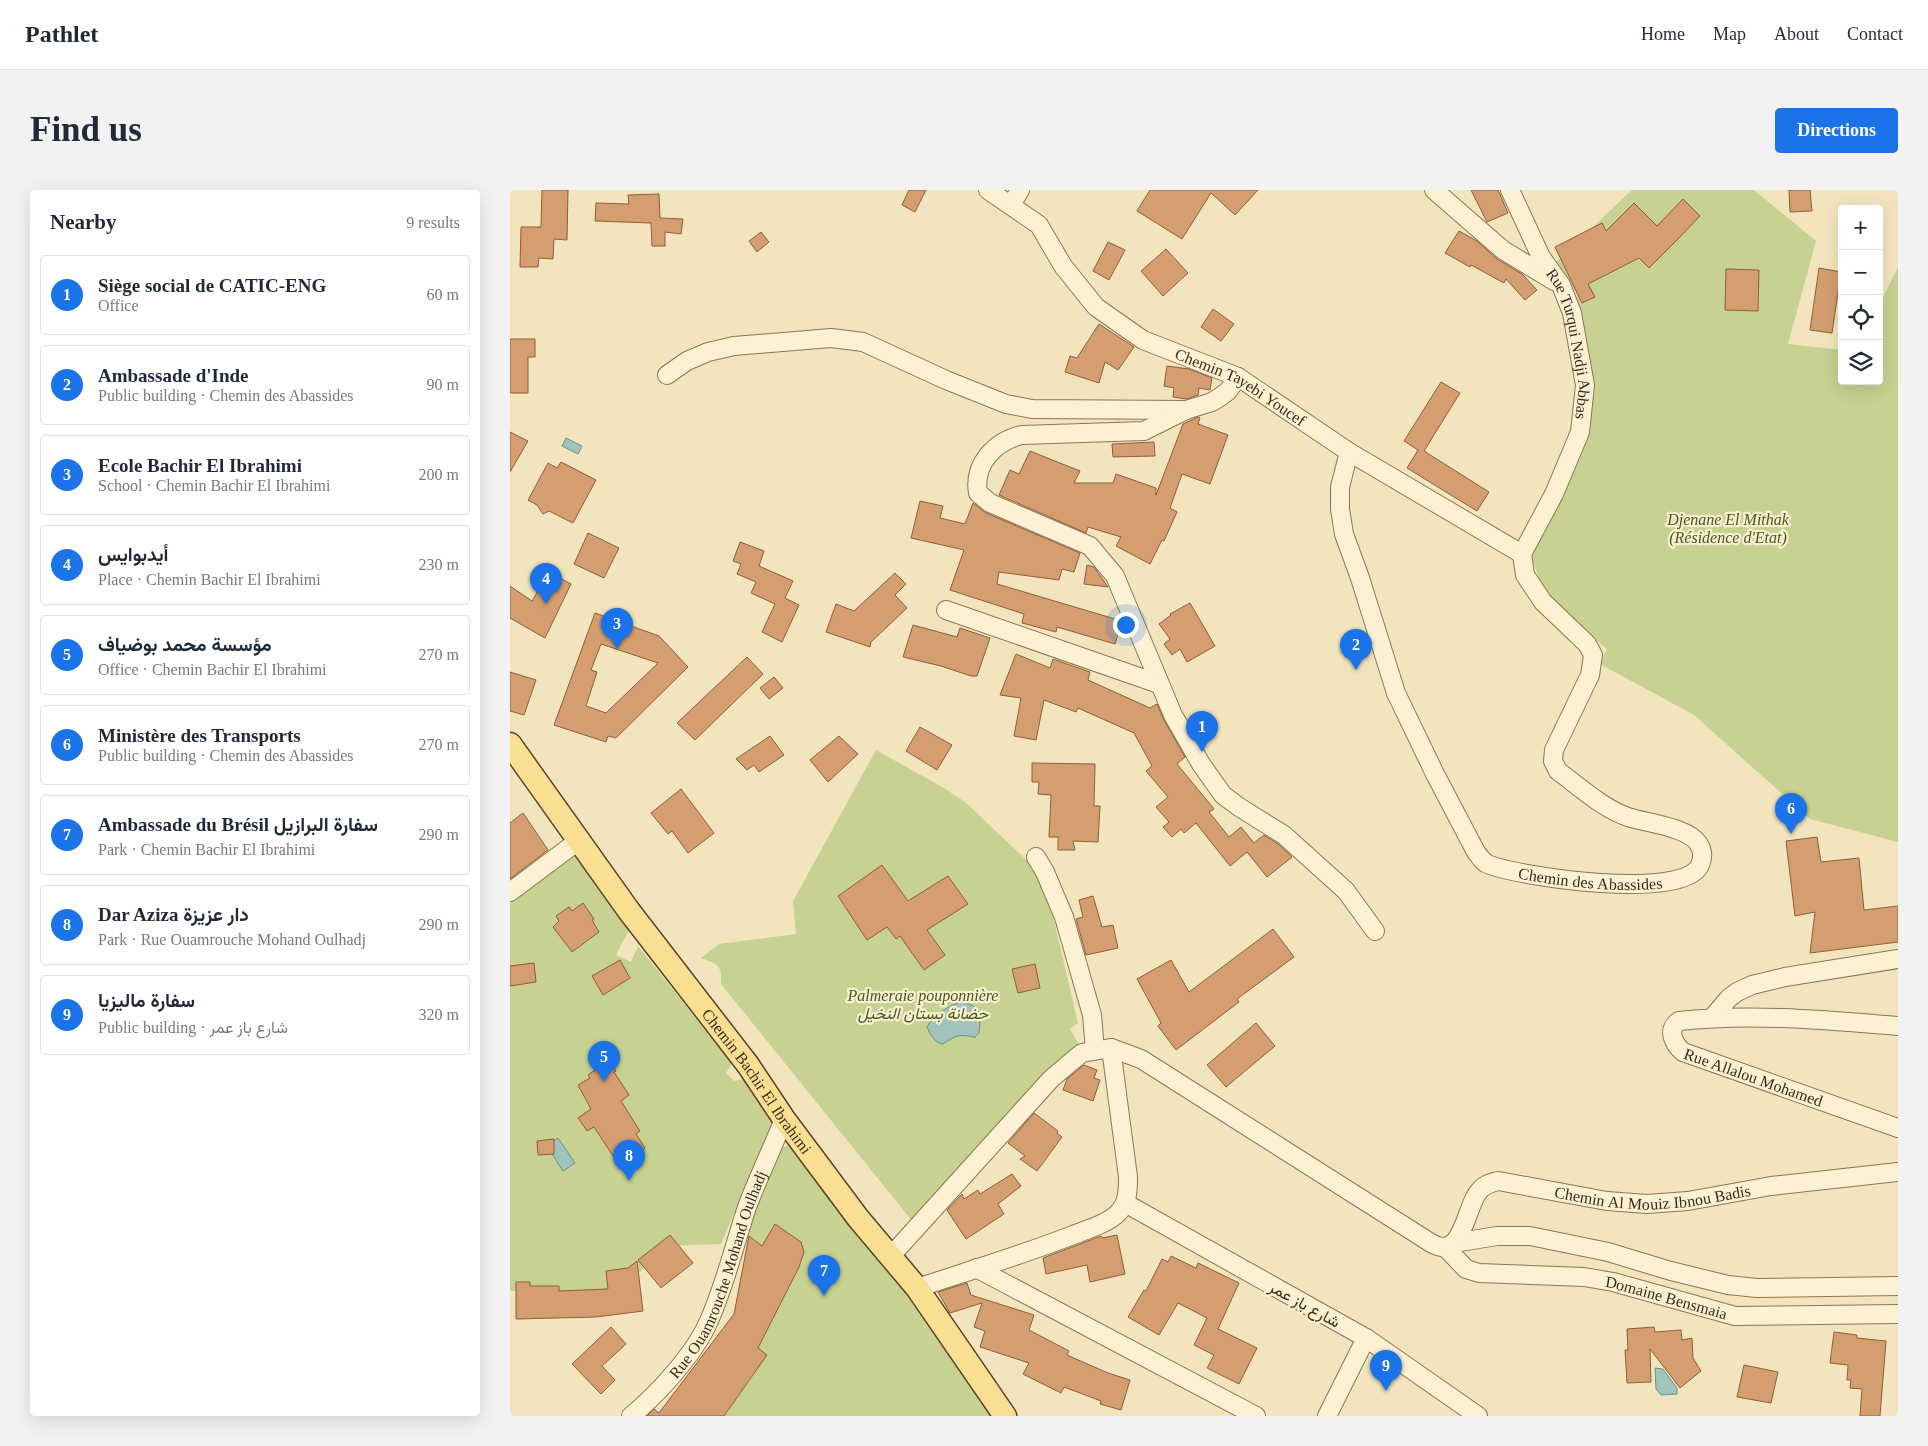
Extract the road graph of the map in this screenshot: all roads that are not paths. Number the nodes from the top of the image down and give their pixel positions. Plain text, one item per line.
1 (988, 190) edge
2 (1434, 190) edge
3 (1510, 190) edge
4 (1015, 198) edge
5 (1561, 285) junction
6 (667, 375) dead end
7 (1238, 377) junction
8 (1186, 410) junction
9 (1349, 452) junction
10 (1522, 554) junction
11 (946, 610) dead end
12 (1159, 684) junction
13 (510, 744) edge
14 (578, 841) junction
15 (1036, 857) dead end
16 (510, 892) edge
17 (1375, 931) dead end
18 (1898, 959) edge
19 (1712, 1018) junction
20 (1898, 1026) edge
21 (1103, 1049) junction
22 (784, 1120) junction
23 (1898, 1128) edge
24 (1898, 1172) edge
25 (1125, 1203) junction
26 (1450, 1245) junction
27 (890, 1257) junction
28 (976, 1268) junction
29 (1898, 1286) edge
30 (917, 1288) junction
31 (1898, 1314) edge
32 (1366, 1338) junction
33 (631, 1416) edge
34 (1006, 1416) edge
35 (1256, 1416) edge
36 (1327, 1416) edge
37 (1478, 1416) edge

1 - 4 street, Chemin Tayebi Youcef
2 - 5 street
3 - 5 street, Rue Turqui Nadji Abbas
4 - 7 street, Chemin Tayebi Youcef
5 - 10 street, Rue Turqui Nadji Abbas
6 - 8 street
7 - 8 street
7 - 9 street, Chemin Tayebi Youcef
8 - 12 street
9 - 10 street, Chemin Tayebi Youcef
9 - 10 street, Chemin des Abassides
11 - 12 street
12 - 17 street
13 - 14 main road, Chemin Bachir El Ibrahimi
14 - 16 street
14 - 22 main road, Chemin Bachir El Ibrahimi
15 - 21 street
18 - 19 street
19 - 20 street, Rue Allalou Mohamed
19 - 23 street, Rue Allalou Mohamed
21 - 25 street
21 - 26 street
21 - 27 street
22 - 27 main road, Chemin Bachir El Ibrahimi
22 - 33 street, Rue Ouamrouche Mohand Oulhadj
24 - 26 street, Chemin Al Mouiz Ibnou Badis
25 - 28 street
25 - 32 street, شارع باز عمر
26 - 29 street
26 - 31 street, Domaine Bensmaia
27 - 30 main road, Chemin Bachir El Ibrahimi
28 - 30 street
28 - 35 street
30 - 34 main road, Chemin Bachir El Ibrahimi
32 - 36 street
32 - 37 street, شارع باز عمر

